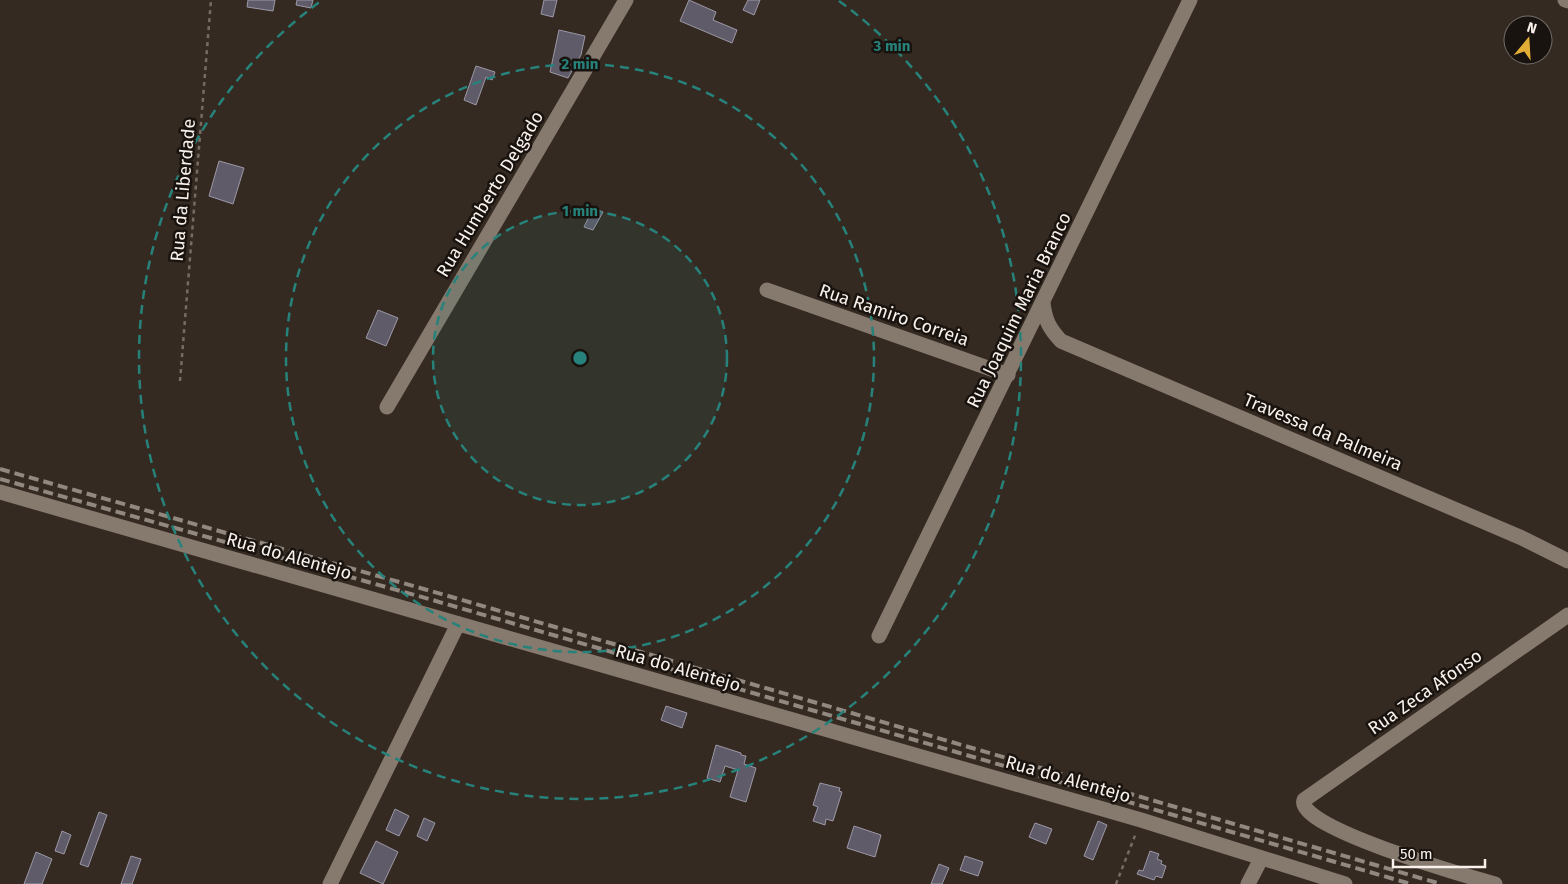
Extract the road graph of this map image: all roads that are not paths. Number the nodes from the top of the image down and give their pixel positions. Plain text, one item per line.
1 (626, 0) edge
2 (1190, 0) edge
3 (767, 290) dead end
4 (1043, 303) junction
5 (1061, 341) junction
6 (1024, 343) junction
7 (1008, 375) junction
8 (387, 407) dead end
9 (0, 492) edge
10 (1568, 561) edge
11 (1568, 615) edge
12 (458, 624) junction
13 (879, 636) dead end
14 (1261, 859) junction
15 (330, 884) edge
16 (1248, 884) edge
17 (1345, 884) edge
18 (1495, 884) edge

1 - 8 street, Rua Humberto Delgado
2 - 4 street, Rua Joaquim Maria Branco
3 - 7 street, Rua Ramiro Correia
4 - 5 street, Travessa da Palmeira
4 - 6 street, Rua Joaquim Maria Branco
5 - 6 street, Travessa da Palmeira
5 - 10 street, Travessa da Palmeira
6 - 7 street, Rua Joaquim Maria Branco
7 - 13 street, Rua Joaquim Maria Branco
9 - 12 street, Rua do Alentejo
11 - 18 street, Rua Zeca Afonso
12 - 14 street, Rua do Alentejo
12 - 15 street
14 - 16 street
14 - 17 street, Rua do Alentejo

